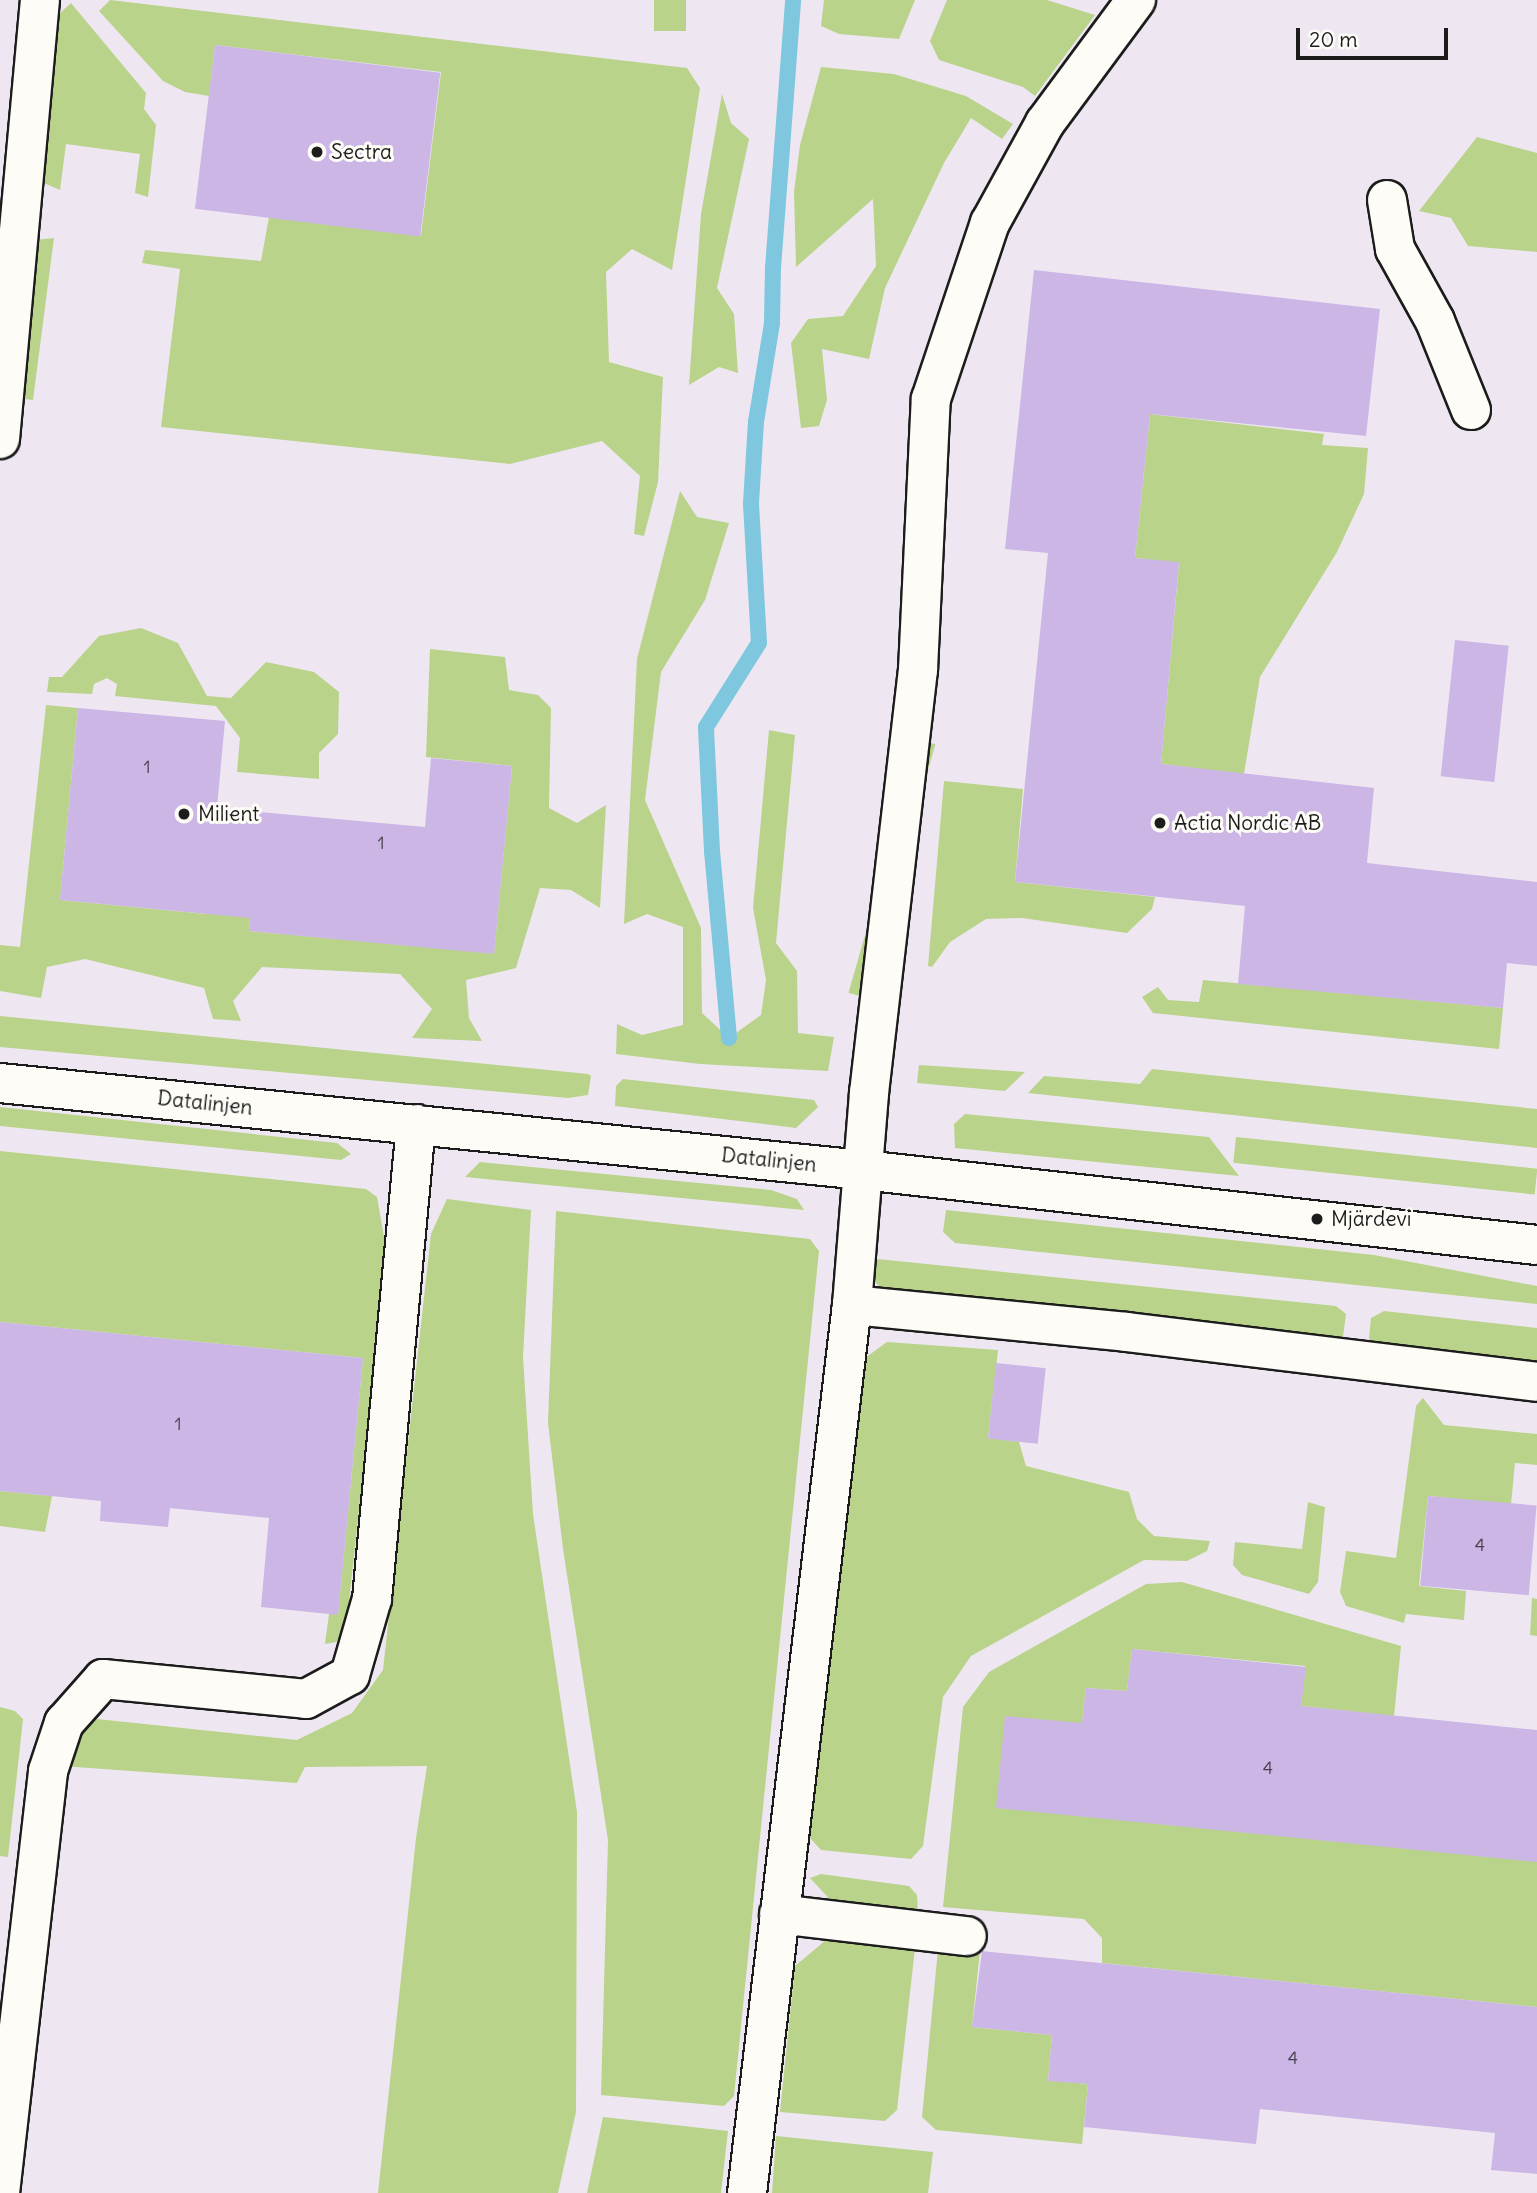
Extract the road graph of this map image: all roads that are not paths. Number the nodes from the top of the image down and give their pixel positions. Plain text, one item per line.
1 (40, 0) edge
2 (1136, 0) edge
3 (1387, 200) dead end
4 (1471, 411) dead end
5 (0, 439) edge
6 (0, 1083) edge
7 (415, 1124) junction
8 (863, 1170) junction
9 (1537, 1245) edge
10 (852, 1305) junction
11 (1537, 1382) edge
12 (779, 1914) junction
13 (968, 1936) dead end
14 (0, 2193) edge
15 (747, 2193) edge

1 - 5 street
2 - 8 street
3 - 4 street
6 - 7 street, Datalinjen
7 - 8 street, Datalinjen
7 - 14 street
8 - 9 street, Datalinjen
8 - 10 street
10 - 11 street
10 - 12 street
12 - 13 street
12 - 15 street

